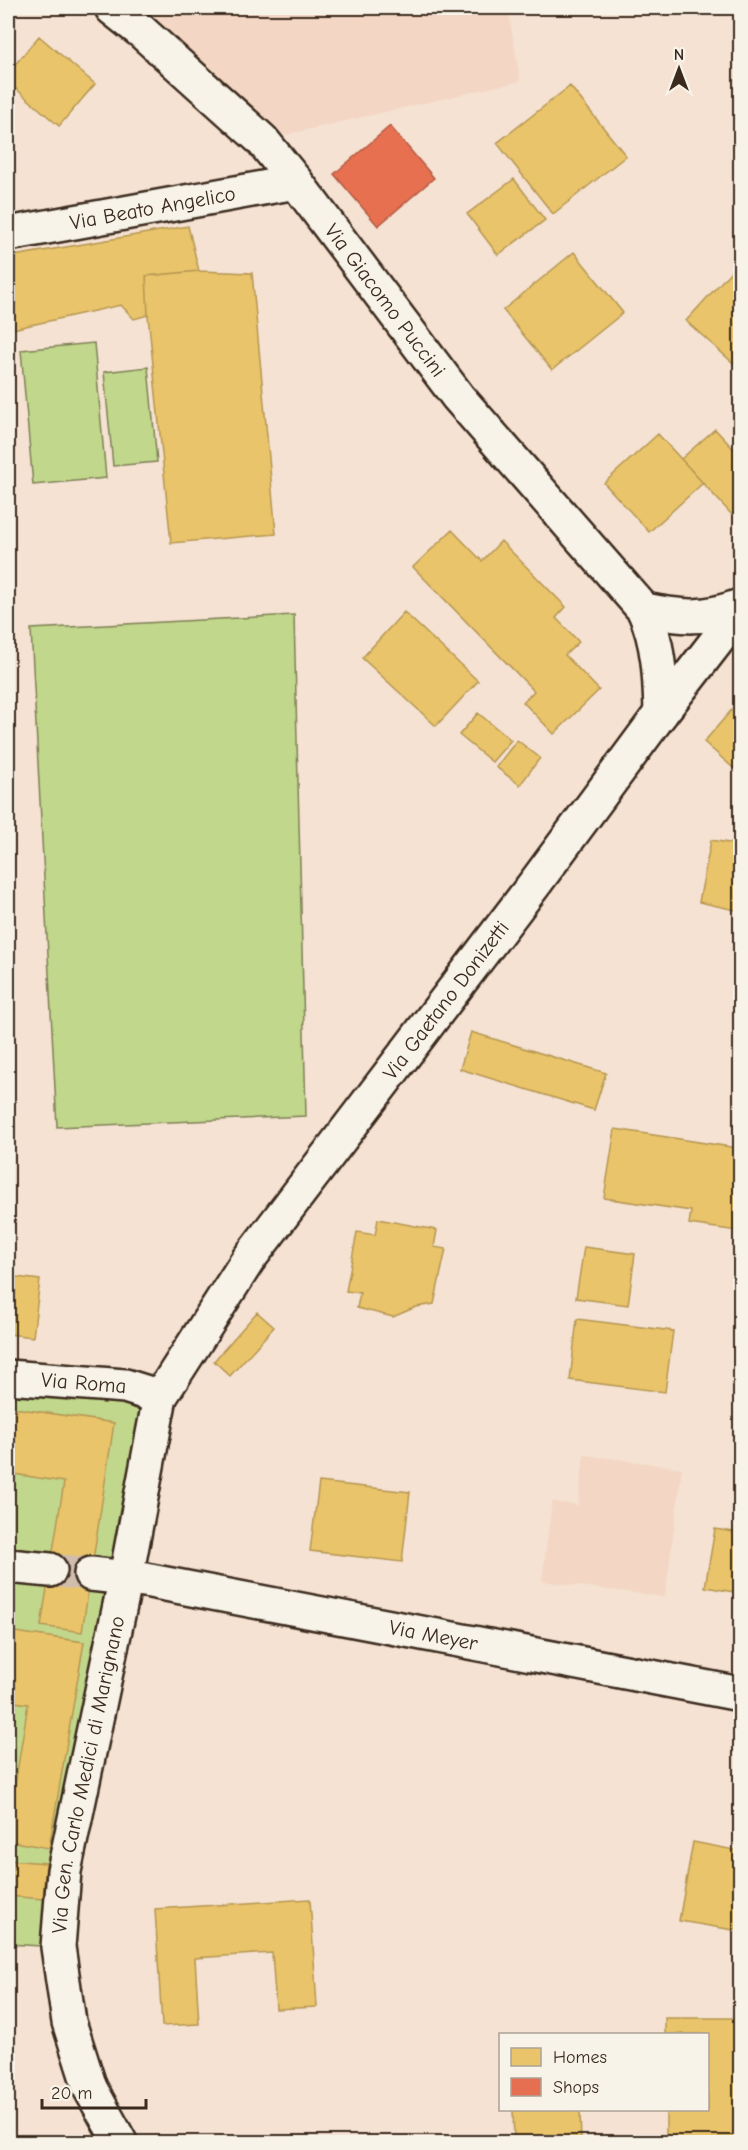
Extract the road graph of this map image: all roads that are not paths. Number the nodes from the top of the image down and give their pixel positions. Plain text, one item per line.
1 (112, 8) edge
2 (297, 182) junction
3 (8, 234) edge
4 (741, 606) edge
5 (644, 610) junction
6 (741, 611) edge
7 (660, 713) junction
8 (8, 1377) edge
9 (159, 1397) junction
10 (8, 1566) edge
11 (50, 1570) tunnel mouth
12 (91, 1574) tunnel mouth
13 (126, 1577) junction
14 (741, 1694) edge
15 (120, 2142) edge

1 - 2 street, Via Giacomo Puccini
2 - 3 street, Via Beato Angelico
2 - 5 street, Via Giacomo Puccini
4 - 5 street
5 - 7 street, Via Giacomo Puccini
6 - 7 street, Via Gaetano Donizetti
7 - 9 street, Via Gaetano Donizetti
8 - 9 street, Via Roma
9 - 13 street, Via Gen. Carlo Medici di Marignano
10 - 11 street
12 - 13 street, Via Meyer
13 - 14 street, Via Meyer
13 - 15 street, Via Gen. Carlo Medici di Marignano

